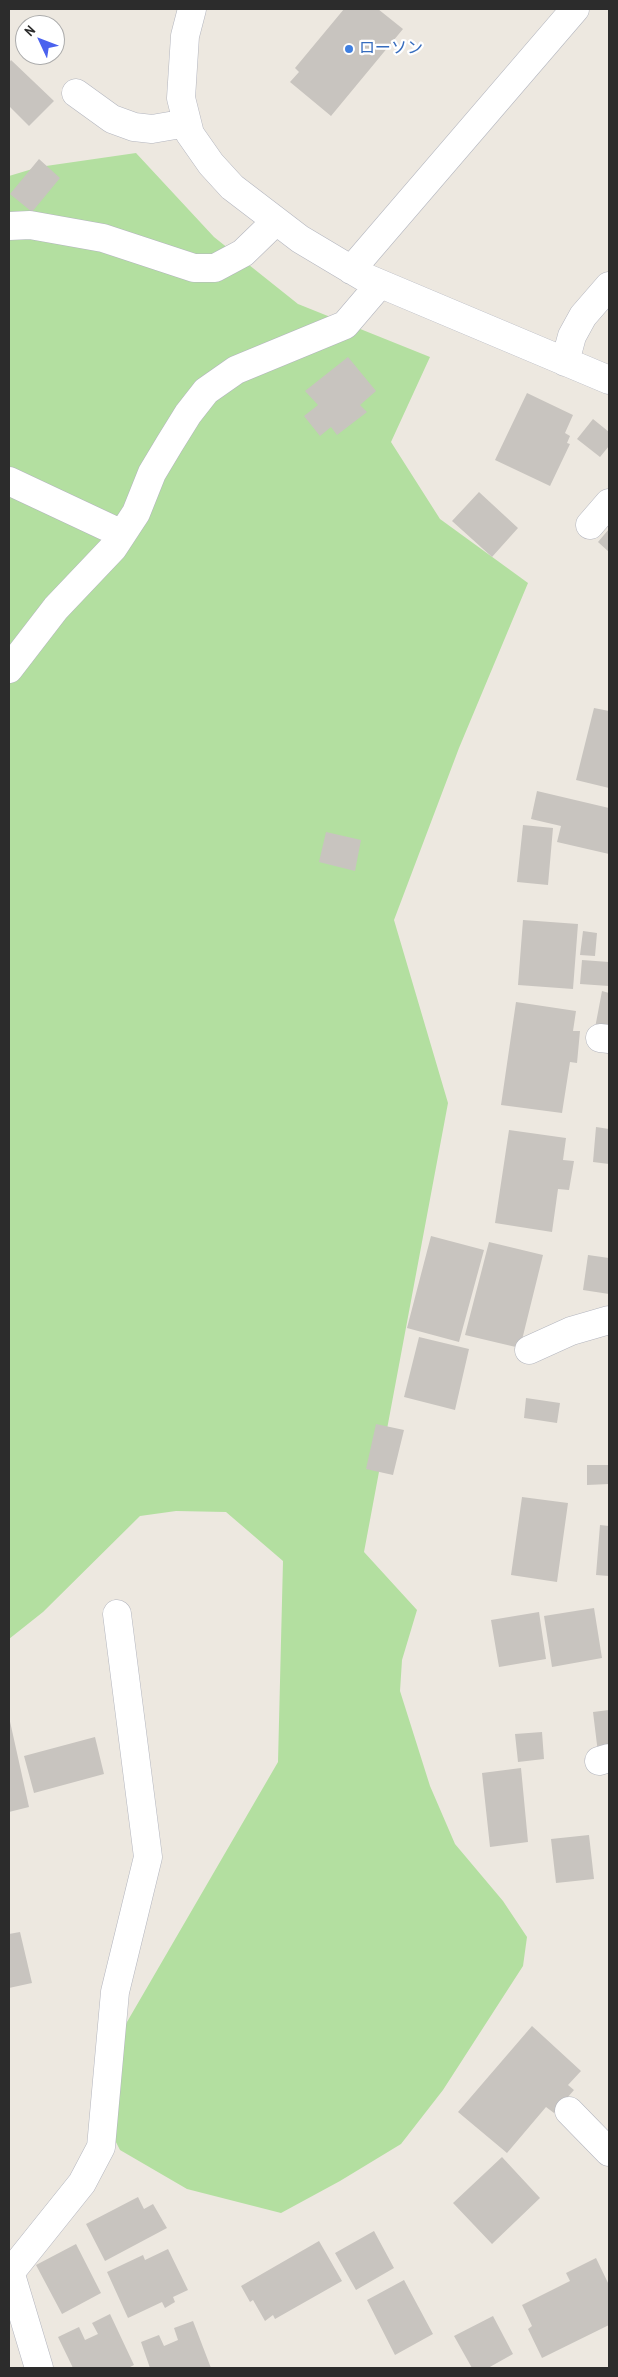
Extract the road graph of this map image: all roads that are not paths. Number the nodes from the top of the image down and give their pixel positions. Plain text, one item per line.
1 (192, 9) edge
2 (575, 9) edge
3 (76, 93) dead end
4 (187, 123) junction
5 (276, 221) junction
6 (9, 226) edge
7 (351, 270) junction
8 (380, 284) junction
9 (609, 286) edge
10 (565, 362) junction
11 (609, 380) edge
12 (9, 481) edge
13 (609, 503) edge
14 (590, 525) dead end
15 (122, 534) junction
16 (9, 669) edge
17 (609, 1320) edge
18 (529, 1350) dead end
19 (117, 1614) dead end
20 (569, 2111) dead end
21 (609, 2152) edge
22 (10, 2271) edge
23 (37, 2368) edge

1 - 4 street
2 - 7 street
3 - 4 street
4 - 5 street
5 - 6 street
5 - 7 street
7 - 8 street
8 - 10 street
8 - 15 street
9 - 10 street
10 - 11 street
12 - 15 street
13 - 14 street
15 - 16 street
17 - 18 street
19 - 22 street
20 - 21 street
22 - 23 street

